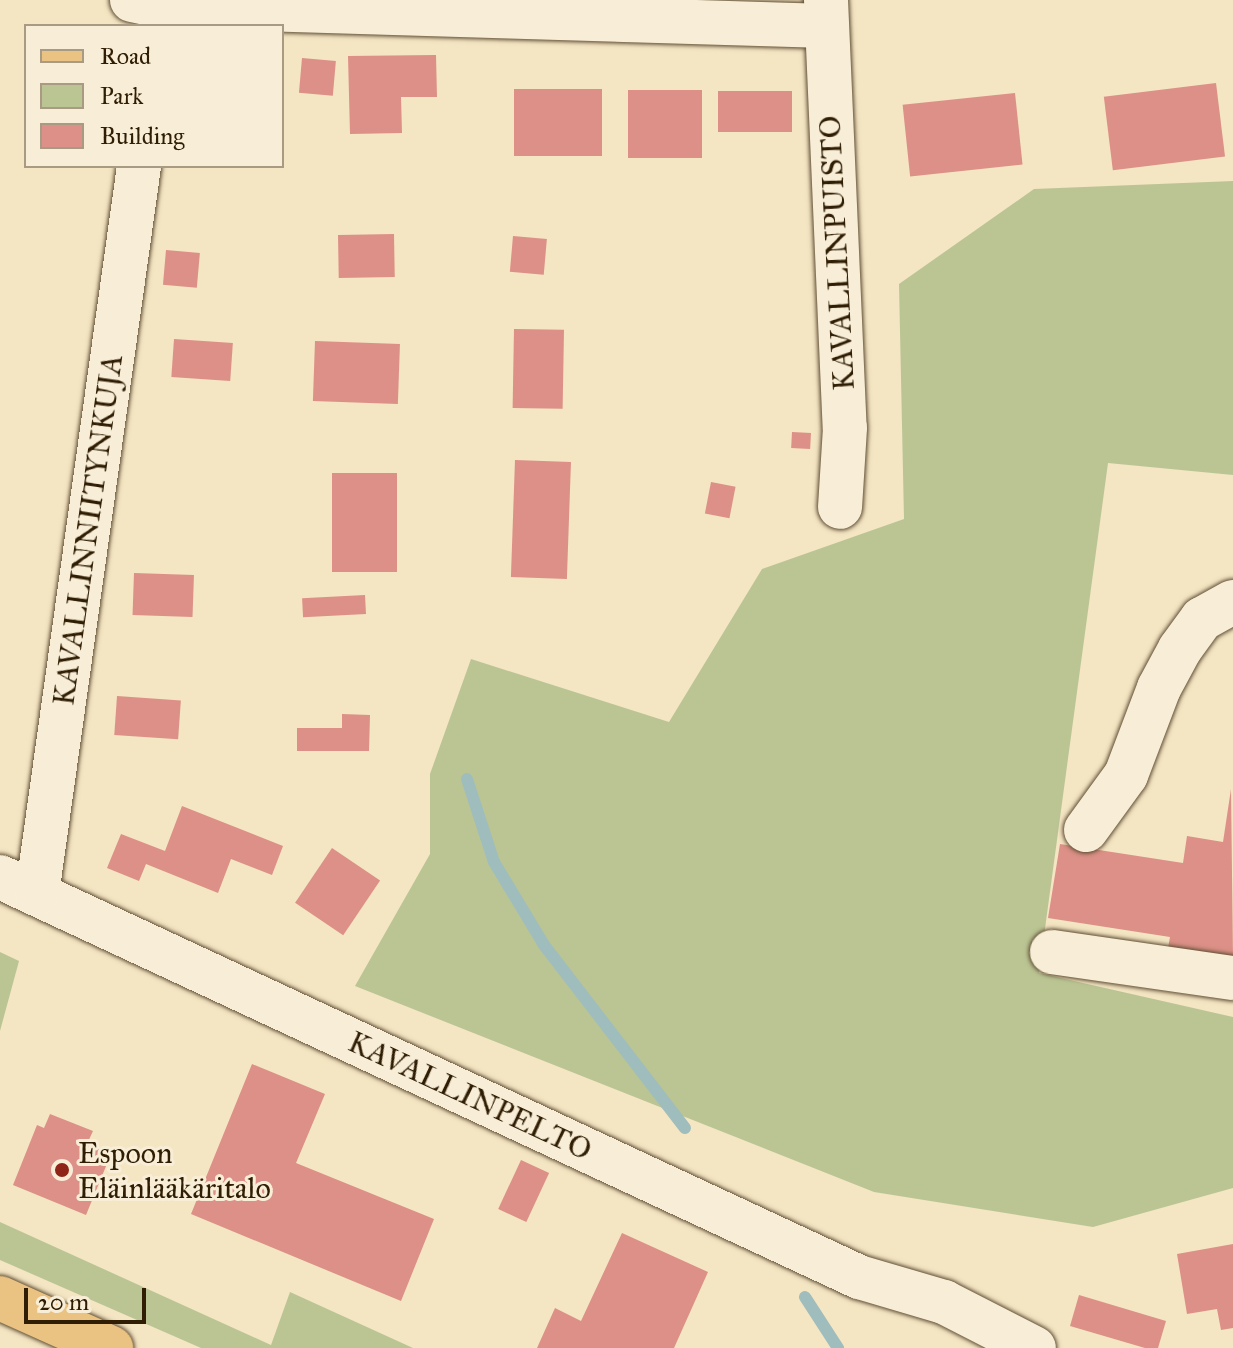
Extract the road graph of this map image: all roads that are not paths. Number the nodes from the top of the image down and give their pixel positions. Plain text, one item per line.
1 (151, 11) edge
2 (826, 13) edge
3 (139, 168) edge
4 (840, 507) dead end
5 (1233, 602) edge
6 (1086, 830) dead end
7 (19, 886) edge
8 (1052, 952) dead end
9 (1233, 978) edge
10 (0, 1298) edge
11 (111, 1348) edge
12 (1034, 1348) edge

1 - 2 street
2 - 4 street, KAVALLINPUISTO
3 - 7 street, KAVALLINNIITYNKUJA
5 - 6 street
7 - 12 street, KAVALLINPELTO
8 - 9 street
10 - 11 main road

